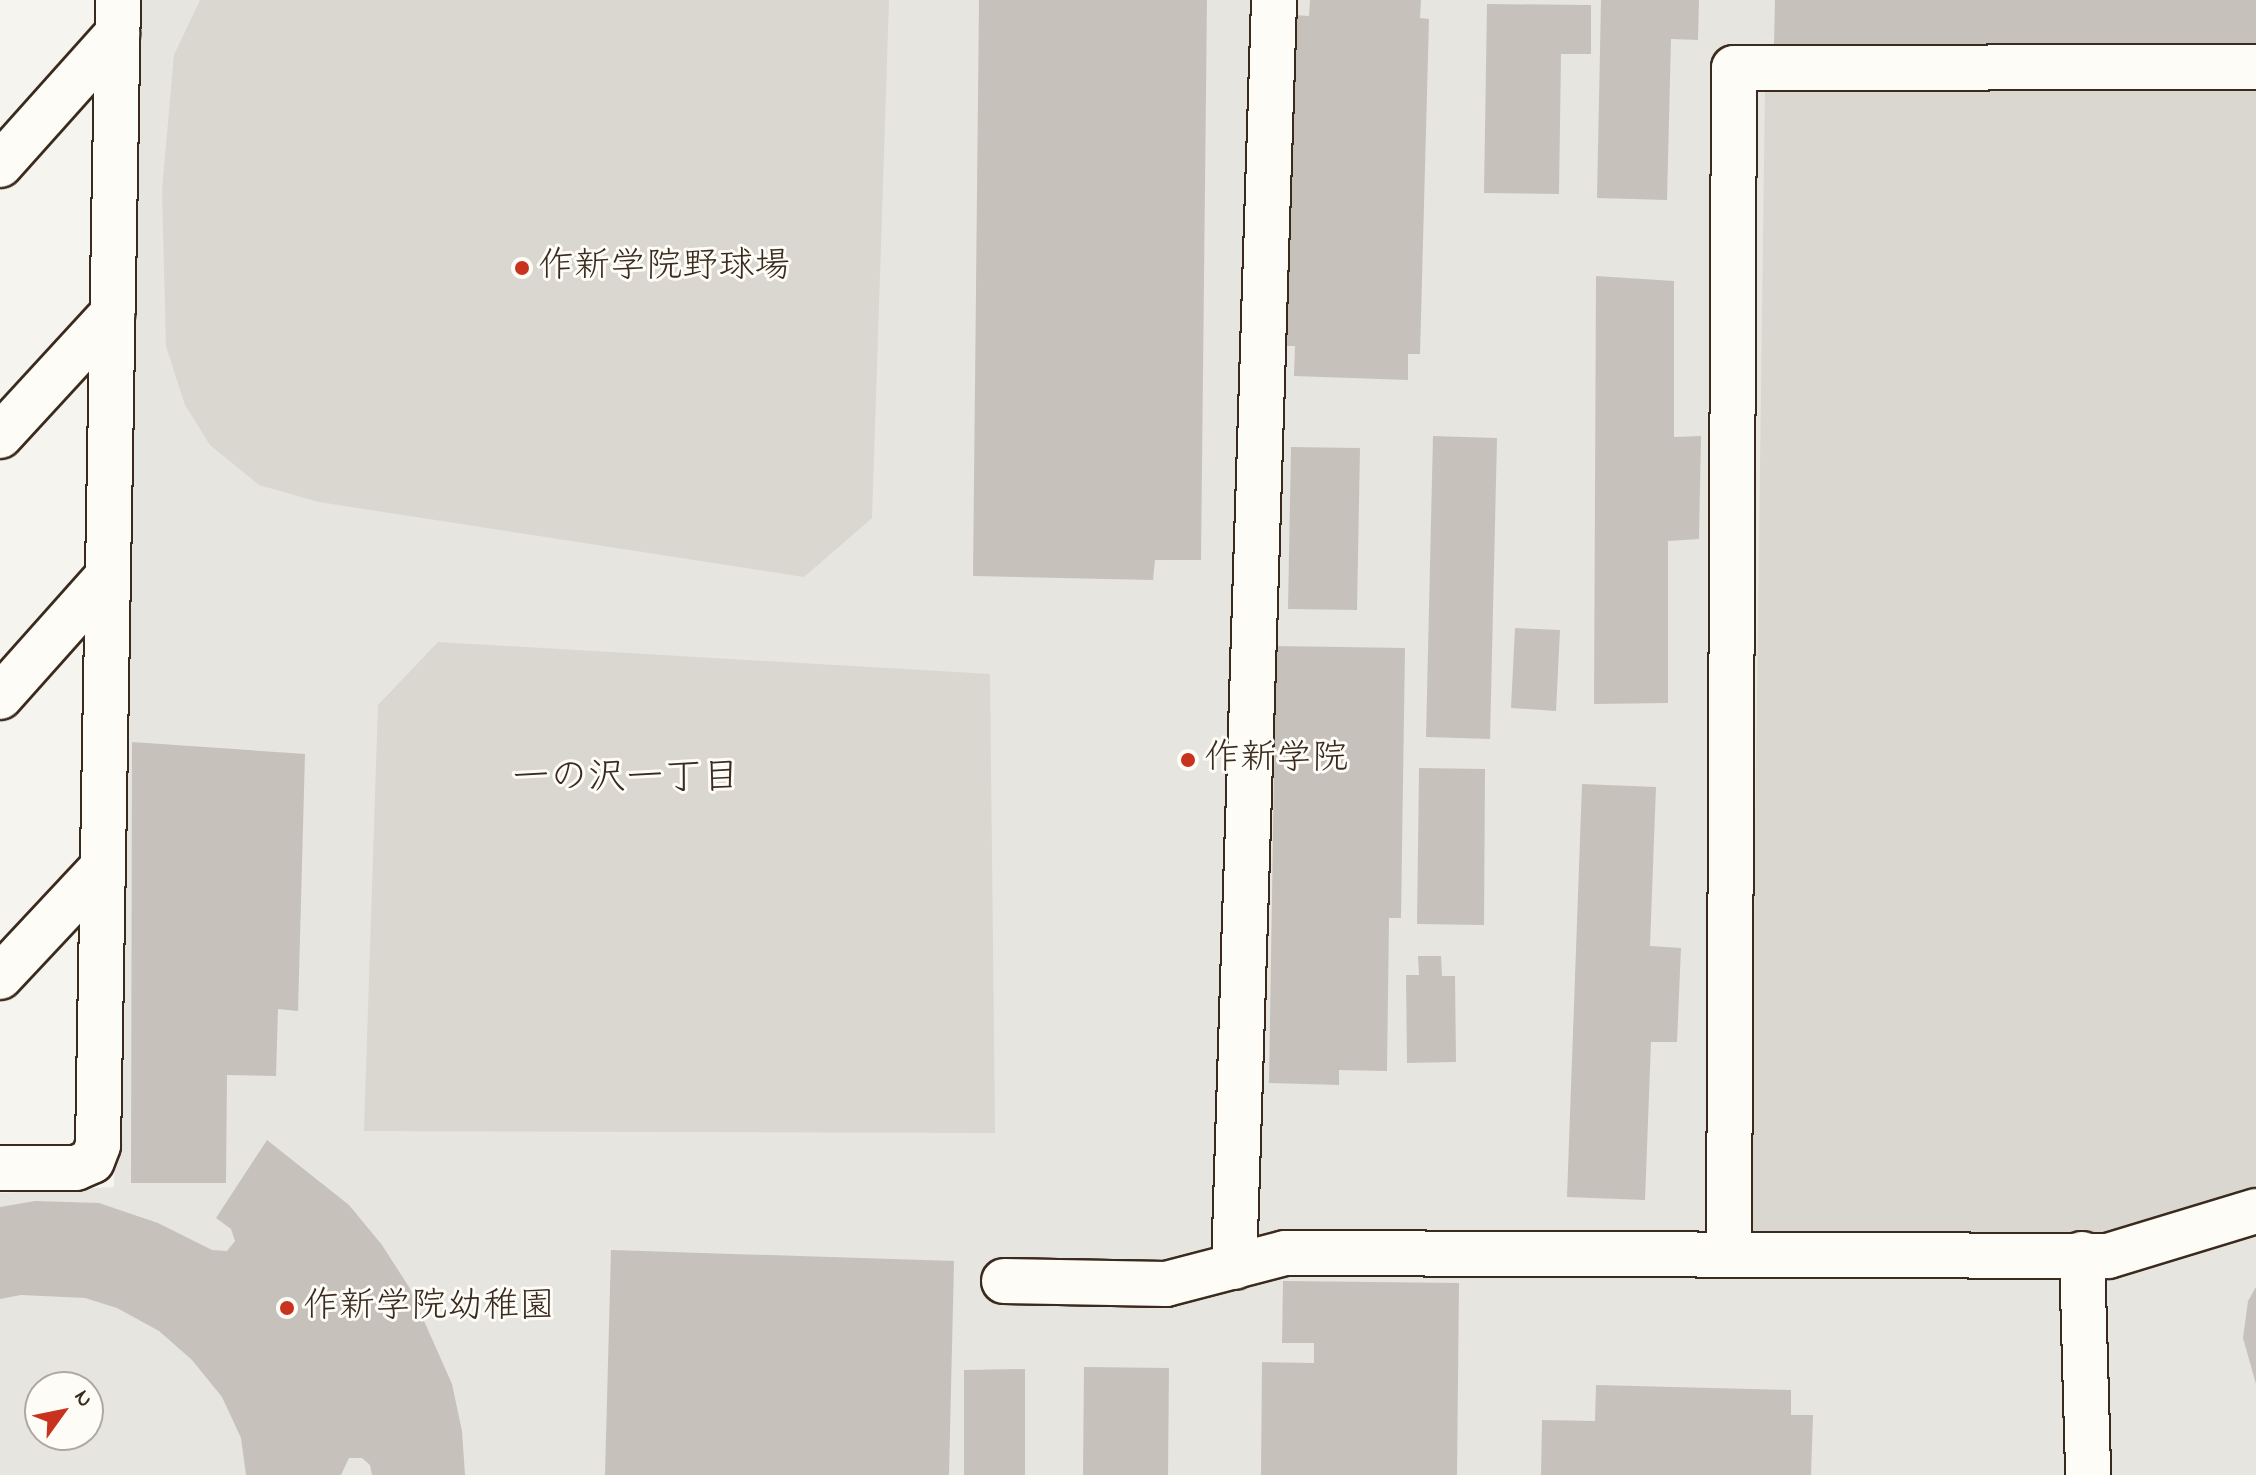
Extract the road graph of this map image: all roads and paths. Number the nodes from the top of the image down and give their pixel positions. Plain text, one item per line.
1 (1274, 0) edge
2 (118, 17) edge
3 (2256, 67) edge
4 (0, 165) edge
5 (112, 314) junction
6 (0, 436) edge
7 (107, 577) junction
8 (0, 697) edge
9 (102, 868) junction
10 (0, 977) edge
11 (0, 1168) edge
12 (2256, 1211) edge
13 (2082, 1254) junction
14 (1729, 1255) junction
15 (1234, 1267) junction
16 (1004, 1281) dead end
17 (2088, 1475) edge

1 - 15 street
2 - 4 street
2 - 5 street
3 - 14 street
5 - 6 street
5 - 7 street
7 - 8 street
7 - 9 street
9 - 10 street
9 - 11 street
12 - 13 street
13 - 14 street
13 - 17 street
14 - 15 street
15 - 16 street

